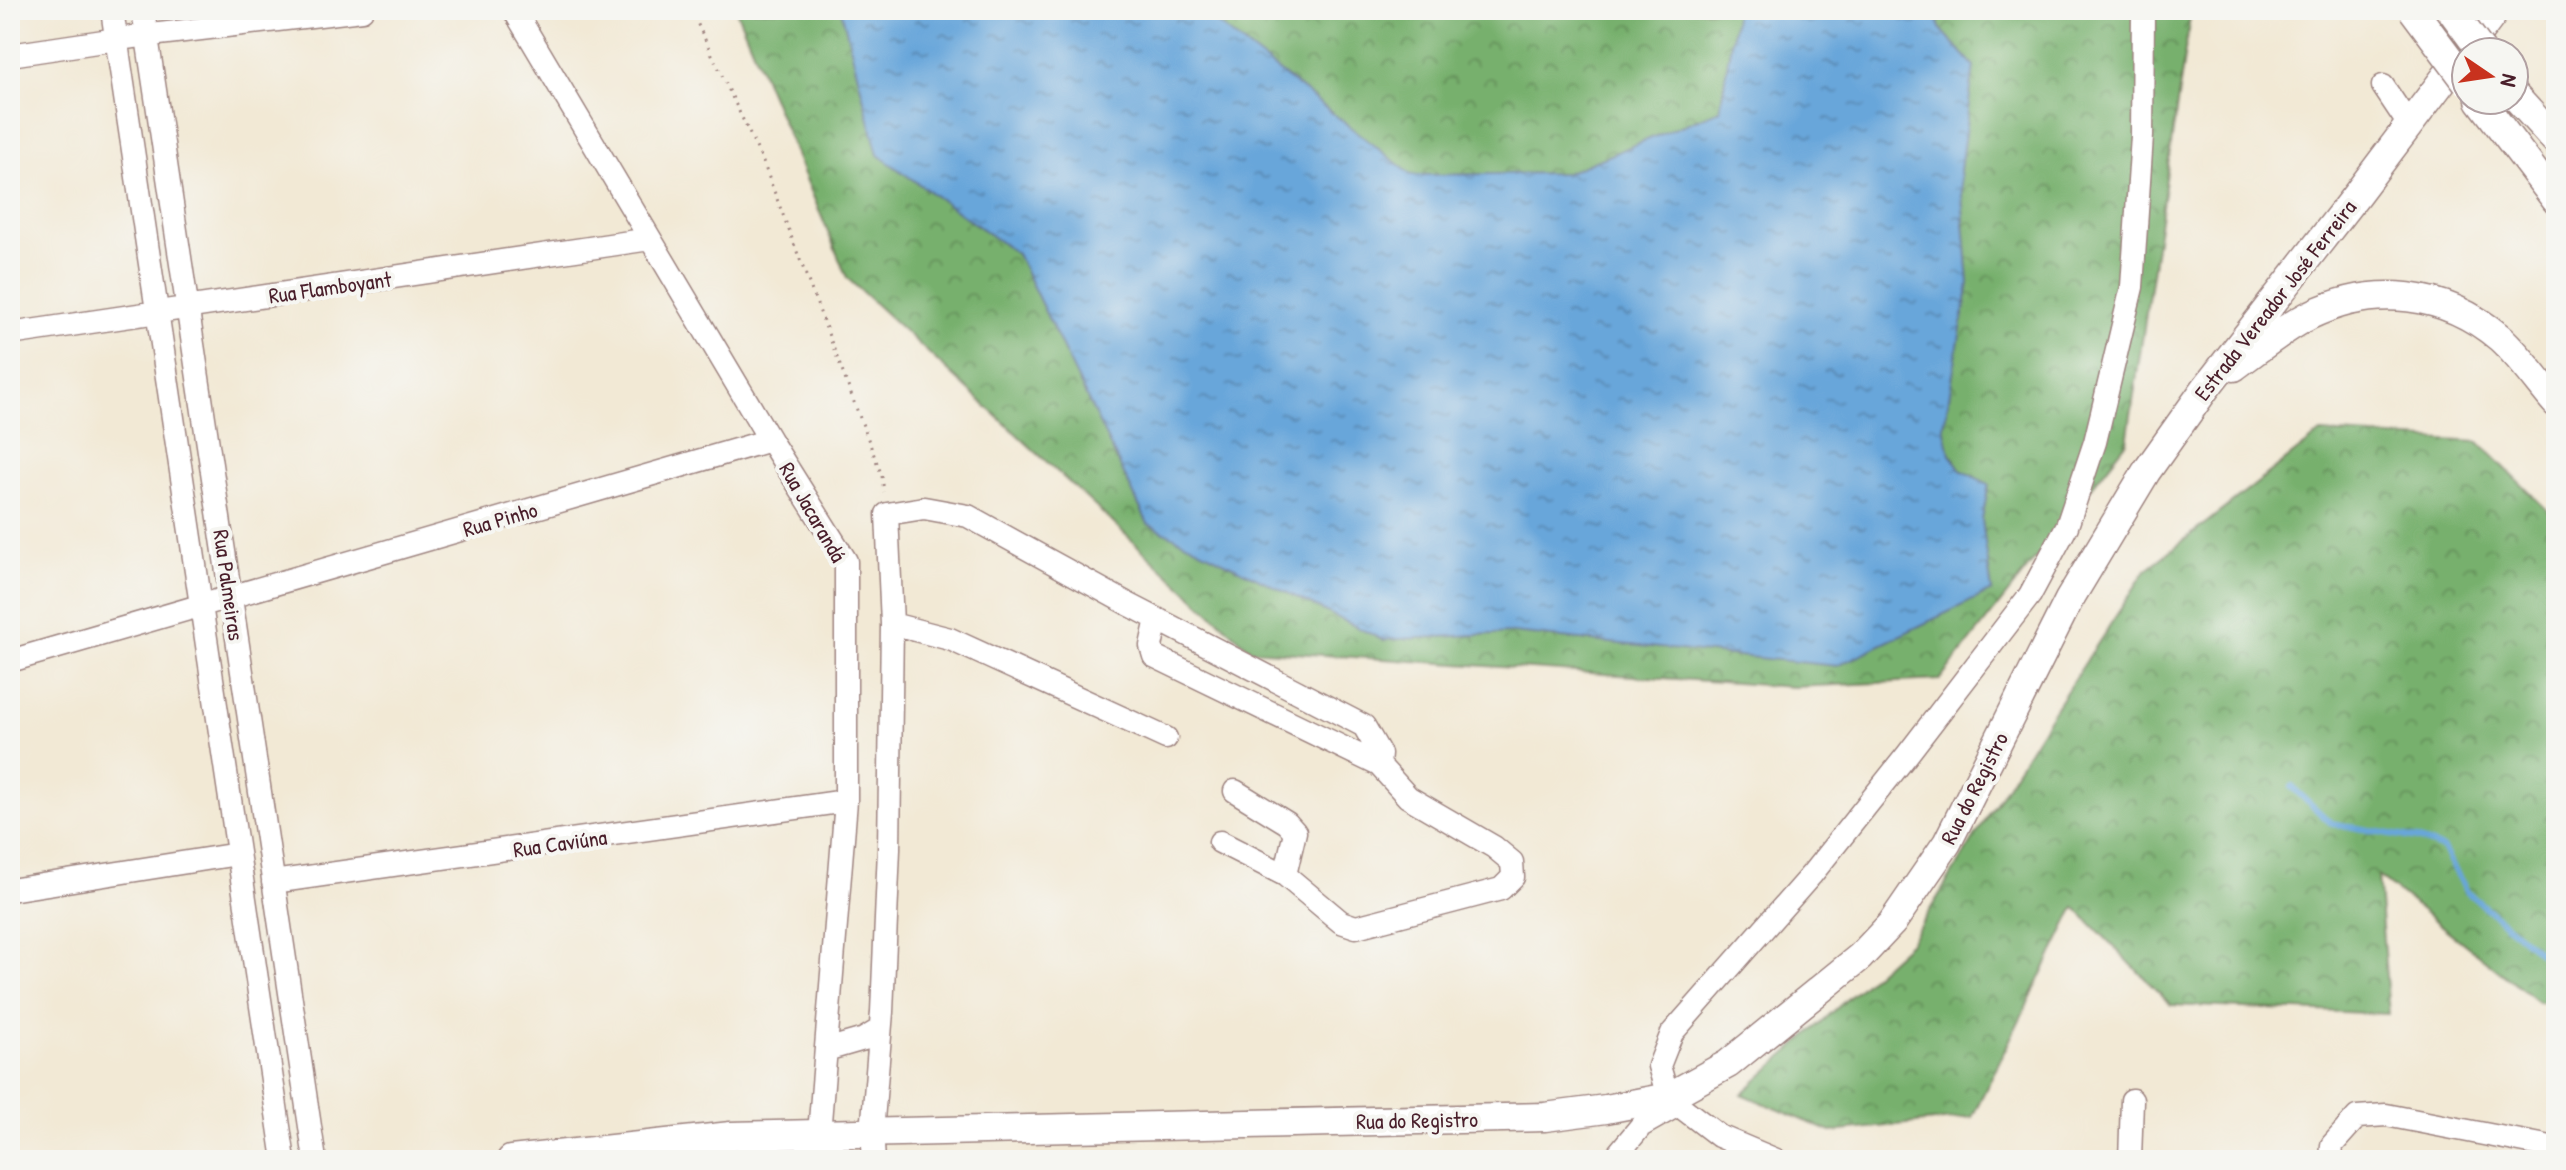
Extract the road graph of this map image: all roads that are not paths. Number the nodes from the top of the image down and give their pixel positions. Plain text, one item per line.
1 (112, 10) edge
2 (143, 10) edge
3 (362, 10) edge
4 (514, 10) edge
5 (2143, 10) edge
6 (2413, 10) edge
7 (2451, 10) edge
8 (2496, 10) edge
9 (147, 36) junction
10 (2470, 36) edge
11 (117, 39) junction
12 (10, 55) edge
13 (2450, 60) edge
14 (2383, 86) dead end
15 (2530, 113) edge
16 (2493, 116) edge
17 (2409, 125) junction
18 (2556, 141) edge
19 (2556, 200) edge
20 (650, 239) junction
21 (188, 308) junction
22 (158, 312) junction
23 (10, 334) edge
24 (2205, 389) junction
25 (2556, 403) edge
26 (770, 440) junction
27 (230, 598) junction
28 (2069, 600) joint
29 (200, 605) junction
30 (1157, 619) junction
31 (892, 624) junction
32 (10, 661) edge
33 (1166, 738) dead end
34 (1379, 765) junction
35 (1235, 791) dead end
36 (846, 801) junction
37 (1220, 842) dead end
38 (238, 854) junction
39 (1285, 875) junction
40 (273, 882) junction
41 (10, 890) edge
42 (879, 1030) junction
43 (826, 1050) junction
44 (2132, 1100) dead end
45 (1673, 1101) junction
46 (819, 1134) junction
47 (873, 1146) edge
48 (2556, 1148) edge
49 (284, 1160) edge
50 (315, 1160) edge
51 (511, 1160) edge
52 (1613, 1160) edge
53 (1776, 1160) edge
54 (2130, 1160) edge
55 (2331, 1160) edge

1 - 11 street, Rua Palmeiras
2 - 9 street, Rua Palmeiras
3 - 9 street
4 - 20 street, Rua Jacarandá
5 - 45 street
6 - 13 main road, bridge
7 - 10 main road, bridge
8 - 17 main road, Estrada Vereador José Ferreira
9 - 11 street
9 - 21 street, Rua Palmeiras
11 - 12 street
11 - 22 street, Rua Palmeiras
14 - 17 street
15 - 18 main road
16 - 19 main road
17 - 24 main road, Estrada Vereador José Ferreira
20 - 21 street, Rua Flamboyant
20 - 26 street, Rua Jacarandá
21 - 22 street, Rua Flamboyant
21 - 27 street, Rua Palmeiras
22 - 23 street, Rua Flamboyant
22 - 29 street, Rua Palmeiras
24 - 25 main road
24 - 28 main road, Estrada Vereador José Ferreira
26 - 27 street, Rua Pinho
26 - 36 street, Rua Jacarandá
27 - 29 street, Rua Pinho
27 - 40 street, Rua Palmeiras
28 - 45 main road, Rua do Registro
29 - 32 street, Rua Pinho
29 - 38 street, Rua Palmeiras
30 - 31 street
30 - 34 street
30 - 34 street
31 - 33 street
31 - 42 street
34 - 39 street
35 - 39 street
36 - 40 street, Rua Caviúna
36 - 43 street, Rua Jacarandá
37 - 39 street
38 - 41 street
38 - 49 street, Rua Palmeiras
40 - 50 street, Rua Palmeiras
42 - 43 street
42 - 47 street
43 - 46 street, Rua Jacarandá
44 - 54 street
45 - 47 main road, Rua do Registro
45 - 52 street
45 - 53 street
46 - 47 main road, Rua do Registro
46 - 51 main road, Rua do Registro
48 - 55 street

